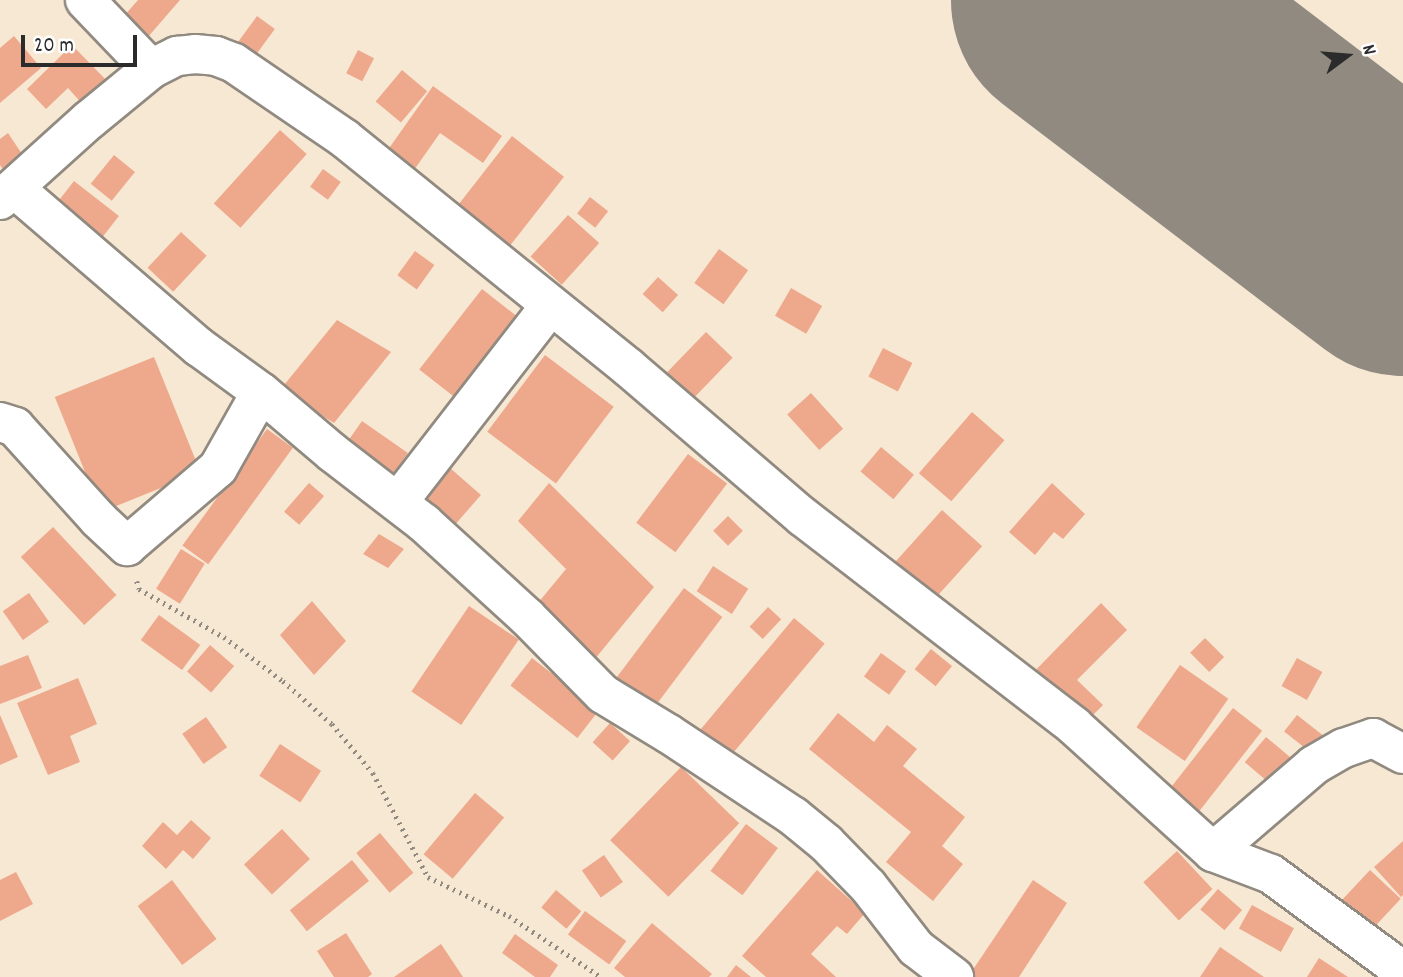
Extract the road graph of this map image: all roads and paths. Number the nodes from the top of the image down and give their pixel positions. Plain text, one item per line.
1 (85, 0) edge
2 (151, 69) junction
3 (8, 195) edge
4 (551, 305) junction
5 (261, 392) junction
6 (0, 422) edge
7 (398, 502) junction
8 (127, 545) junction
9 (1403, 754) edge
10 (1213, 852) junction
11 (1403, 971) edge
12 (601, 977) edge
13 (954, 977) edge

1 - 2 street
2 - 3 street
2 - 4 street
3 - 5 street
4 - 7 street
4 - 10 street
5 - 7 street
5 - 8 street
6 - 8 street
7 - 13 street
8 - 12 path
9 - 10 street
10 - 11 street

